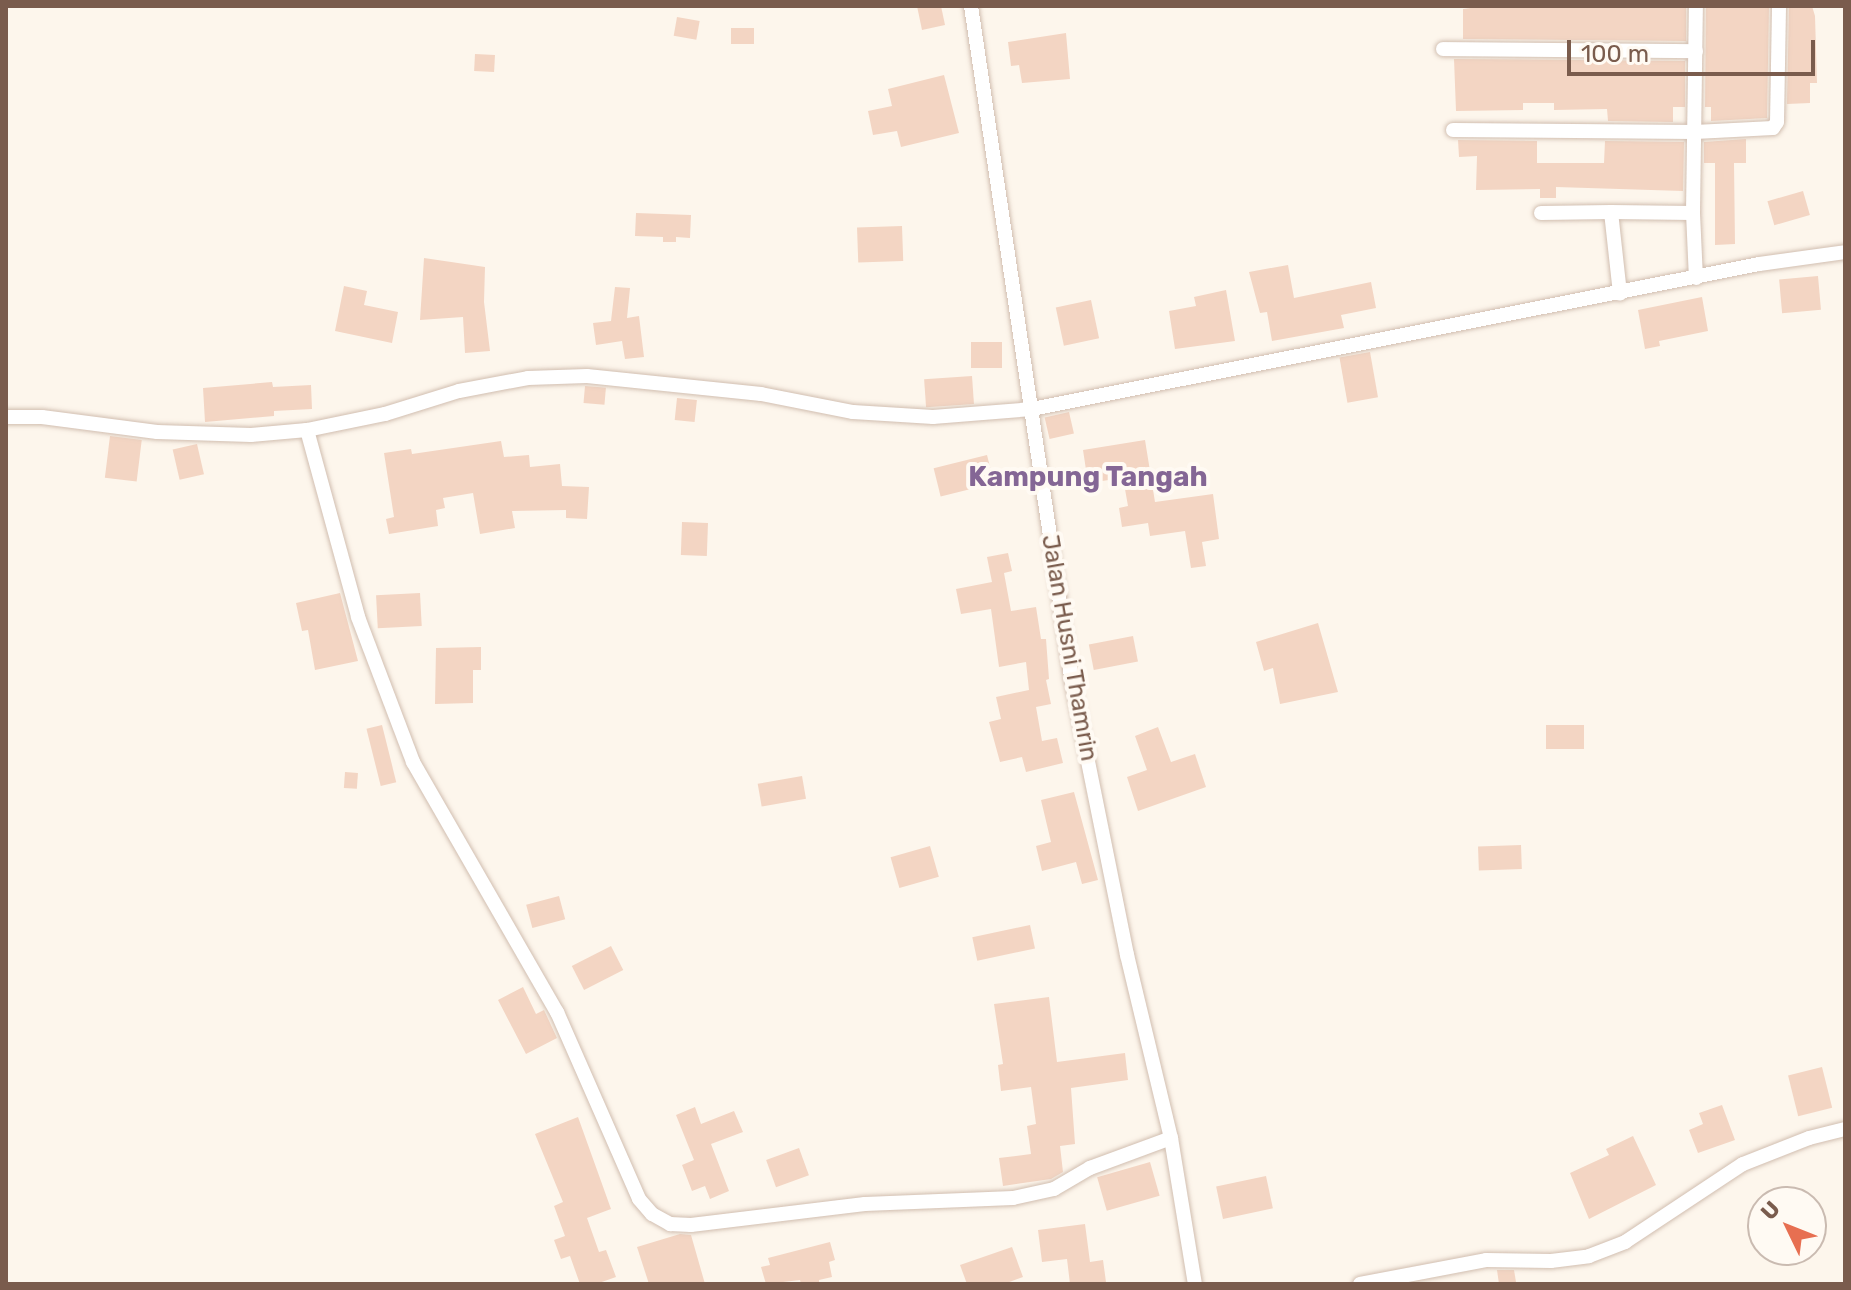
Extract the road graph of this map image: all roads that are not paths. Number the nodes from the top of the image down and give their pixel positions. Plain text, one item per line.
1 (971, 6) edge
2 (1696, 6) edge
3 (1779, 6) edge
4 (1443, 49) dead end
5 (1696, 51) junction
6 (1453, 130) dead end
7 (1695, 132) junction
8 (1611, 212) junction
9 (1541, 213) dead end
10 (1693, 213) junction
11 (1845, 252) edge
12 (1696, 278) junction
13 (1620, 294) junction
14 (1032, 409) junction
15 (6, 417) edge
16 (307, 430) junction
17 (1845, 1129) edge
18 (1171, 1138) junction
19 (1195, 1284) edge
20 (1360, 1284) edge

1 - 14 street, Jalan Husni Thamrin
2 - 5 street
3 - 7 street
4 - 5 street
5 - 7 street
6 - 7 street
7 - 10 street
8 - 9 street
8 - 10 street
8 - 13 street
10 - 12 street
11 - 12 street
12 - 13 street
13 - 14 street
14 - 16 street
14 - 18 street, Jalan Husni Thamrin
15 - 16 street
16 - 18 street
17 - 20 street
18 - 19 street, Jalan Husni Thamrin

